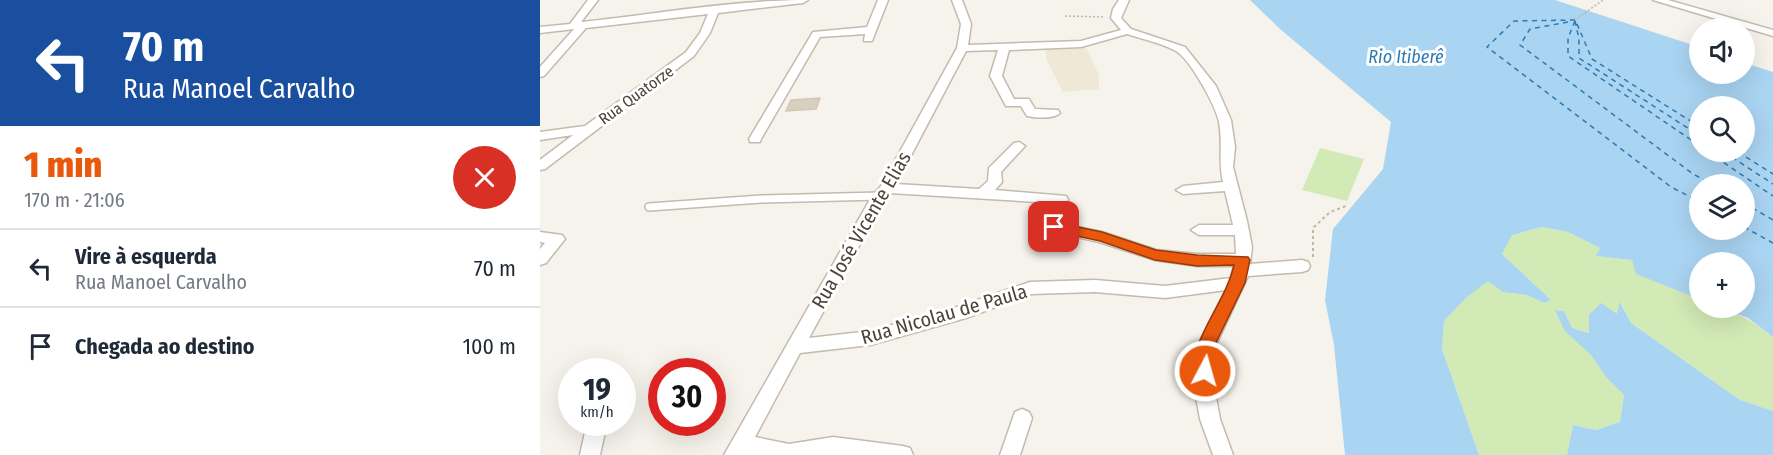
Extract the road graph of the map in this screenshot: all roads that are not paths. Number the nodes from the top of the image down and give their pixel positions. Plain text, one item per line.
1 (593, 0) edge
2 (693, 0) edge
3 (803, 0) edge
4 (883, 0) edge
5 (957, 0) edge
6 (1124, 0) edge
7 (1658, 0) edge
8 (771, 2) edge
9 (715, 9) junction
10 (689, 12) junction
11 (582, 26) junction
12 (540, 30) edge
13 (1126, 31) junction
14 (1773, 33) edge
15 (1004, 47) junction
16 (962, 48) junction
17 (540, 74) edge
18 (1054, 112) dead end
19 (586, 130) junction
20 (540, 136) edge
21 (755, 139) dead end
22 (1019, 146) dead end
23 (540, 166) edge
24 (1231, 186) junction
25 (1183, 190) dead end
26 (883, 192) junction
27 (982, 195) junction
28 (649, 207) dead end
29 (1199, 230) dead end
30 (1241, 230) junction
31 (540, 237) edge
32 (540, 259) edge
33 (1302, 266) road end
34 (1240, 272) junction
35 (794, 347) junction
36 (1022, 418) dead end
37 (594, 436) edge
38 (738, 450) edge
39 (590, 455) edge
40 (903, 455) edge
41 (1010, 455) edge
42 (1223, 455) edge

1 - 11 street
2 - 10 street
3 - 8 street
4 - 21 street
5 - 16 street, Rua José Vicente Elias
6 - 13 street
7 - 14 street
8 - 9 street
9 - 10 street
9 - 19 street, Rua Quatorze
10 - 11 street
11 - 12 street
11 - 17 street
13 - 15 street
13 - 24 street
15 - 16 street
15 - 18 street
16 - 26 street, Rua José Vicente Elias
19 - 20 street
19 - 23 street, Rua Quatorze
22 - 27 street
24 - 25 street
24 - 30 street
26 - 27 street
26 - 28 lane
26 - 35 street, Rua José Vicente Elias
27 - 34 street
29 - 30 street
30 - 34 street
31 - 32 street
33 - 34 street
34 - 35 street, Rua Nicolau de Paula
34 - 42 street
35 - 38 street, Rua José Vicente Elias
36 - 41 street
37 - 39 street
38 - 40 street

